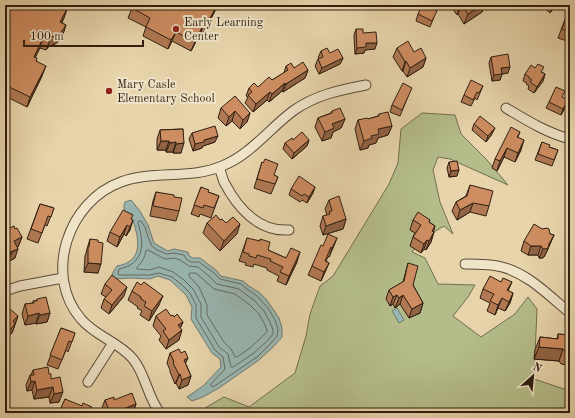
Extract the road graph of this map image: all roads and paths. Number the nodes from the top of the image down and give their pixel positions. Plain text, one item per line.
1 (366, 85) dead end
2 (506, 108) dead end
3 (570, 139) edge
4 (219, 167) junction
5 (289, 230) dead end
6 (465, 264) dead end
7 (63, 278) junction
8 (5, 291) edge
9 (570, 313) edge
10 (113, 343) junction
11 (88, 382) dead end
12 (160, 413) edge

1 - 4 street
2 - 3 street
4 - 5 street
4 - 7 street
6 - 9 street
7 - 8 street
7 - 10 street
10 - 11 street
10 - 12 street

